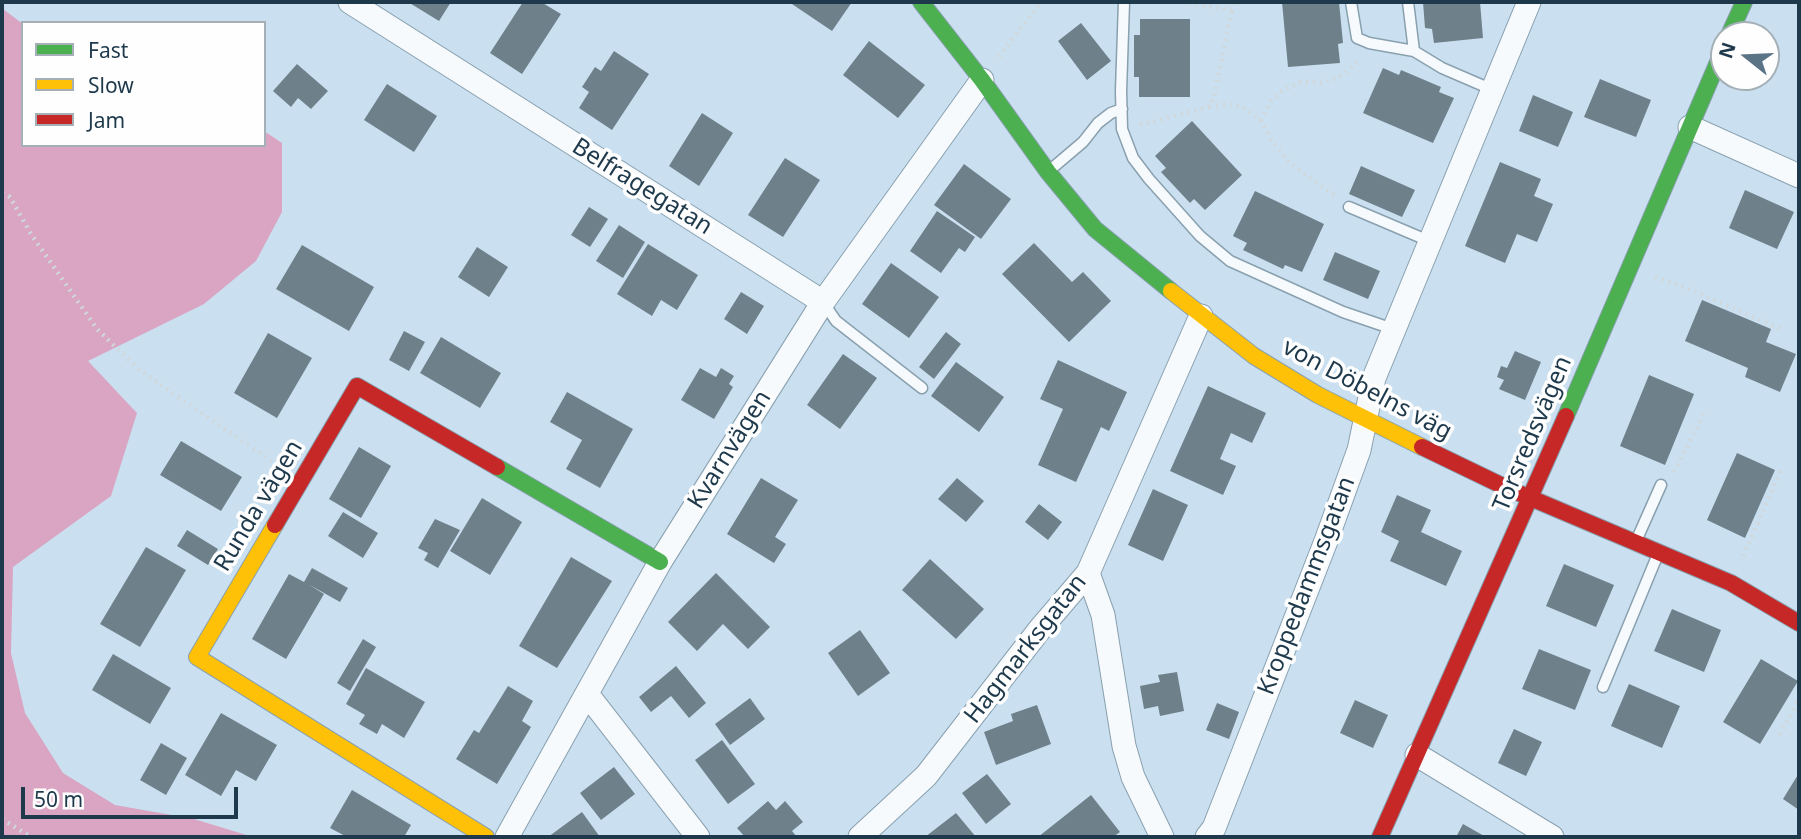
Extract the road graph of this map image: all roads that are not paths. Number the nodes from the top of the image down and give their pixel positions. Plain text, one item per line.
1 (350, 2) edge
2 (921, 2) edge
3 (1124, 2) edge
4 (1351, 2) edge
5 (1409, 2) edge
6 (1529, 2) edge
7 (1744, 2) edge
8 (1736, 21) edge
9 (1414, 51) junction
10 (982, 80) junction
11 (1710, 81) edge
12 (1493, 90) junction
13 (1122, 110) junction
14 (1690, 127) junction
15 (1048, 172) junction
16 (1799, 176) edge
17 (1349, 207) road end
18 (1429, 242) junction
19 (823, 302) junction
20 (1201, 316) junction
21 (1393, 329) junction
22 (922, 388) dead end
23 (1367, 420) junction
24 (1661, 485) road end
25 (1531, 498) junction
26 (1636, 541) junction
27 (1659, 552) junction
28 (660, 562) junction
29 (1088, 573) junction
30 (1799, 623) edge
31 (1603, 687) dead end
32 (587, 694) junction
33 (1417, 755) junction
34 (486, 837) edge
35 (507, 837) edge
36 (698, 837) edge
37 (860, 837) edge
38 (1162, 837) edge
39 (1208, 837) edge
40 (1380, 837) edge
41 (1552, 837) edge

1 - 19 street, Belfragegatan
2 - 10 street, von Döbelns väg
3 - 13 lane
4 - 9 lane
5 - 9 lane
6 - 12 street, Kroppedammsgatan
7 - 8 street
9 - 12 lane
10 - 15 street, von Döbelns väg
10 - 19 street, Kvarnvägen
11 - 14 street, Torsredsvägen
12 - 18 street, Kroppedammsgatan
13 - 15 lane
13 - 21 lane
14 - 16 street
14 - 25 street, Torsredsvägen
15 - 20 street, von Döbelns väg
17 - 18 lane
18 - 21 street, Kroppedammsgatan
19 - 22 lane, Belfragegatan
19 - 28 street, Kvarnvägen
20 - 23 street, von Döbelns väg
20 - 29 street, Hagmarksgatan
21 - 23 street, Kroppedammsgatan
23 - 25 street, von Döbelns väg
23 - 39 street, Kroppedammsgatan
24 - 26 lane
25 - 26 street, von Döbelns väg
25 - 33 street, Torsredsvägen
26 - 27 street, von Döbelns väg
27 - 30 street, von Döbelns väg
27 - 31 lane
28 - 32 street, Kvarnvägen
28 - 34 street, Runda vägen
29 - 37 street, Hagmarksgatan
29 - 38 street
32 - 35 street, Kvarnvägen
32 - 36 street
33 - 40 street, Torsredsvägen
33 - 41 street

